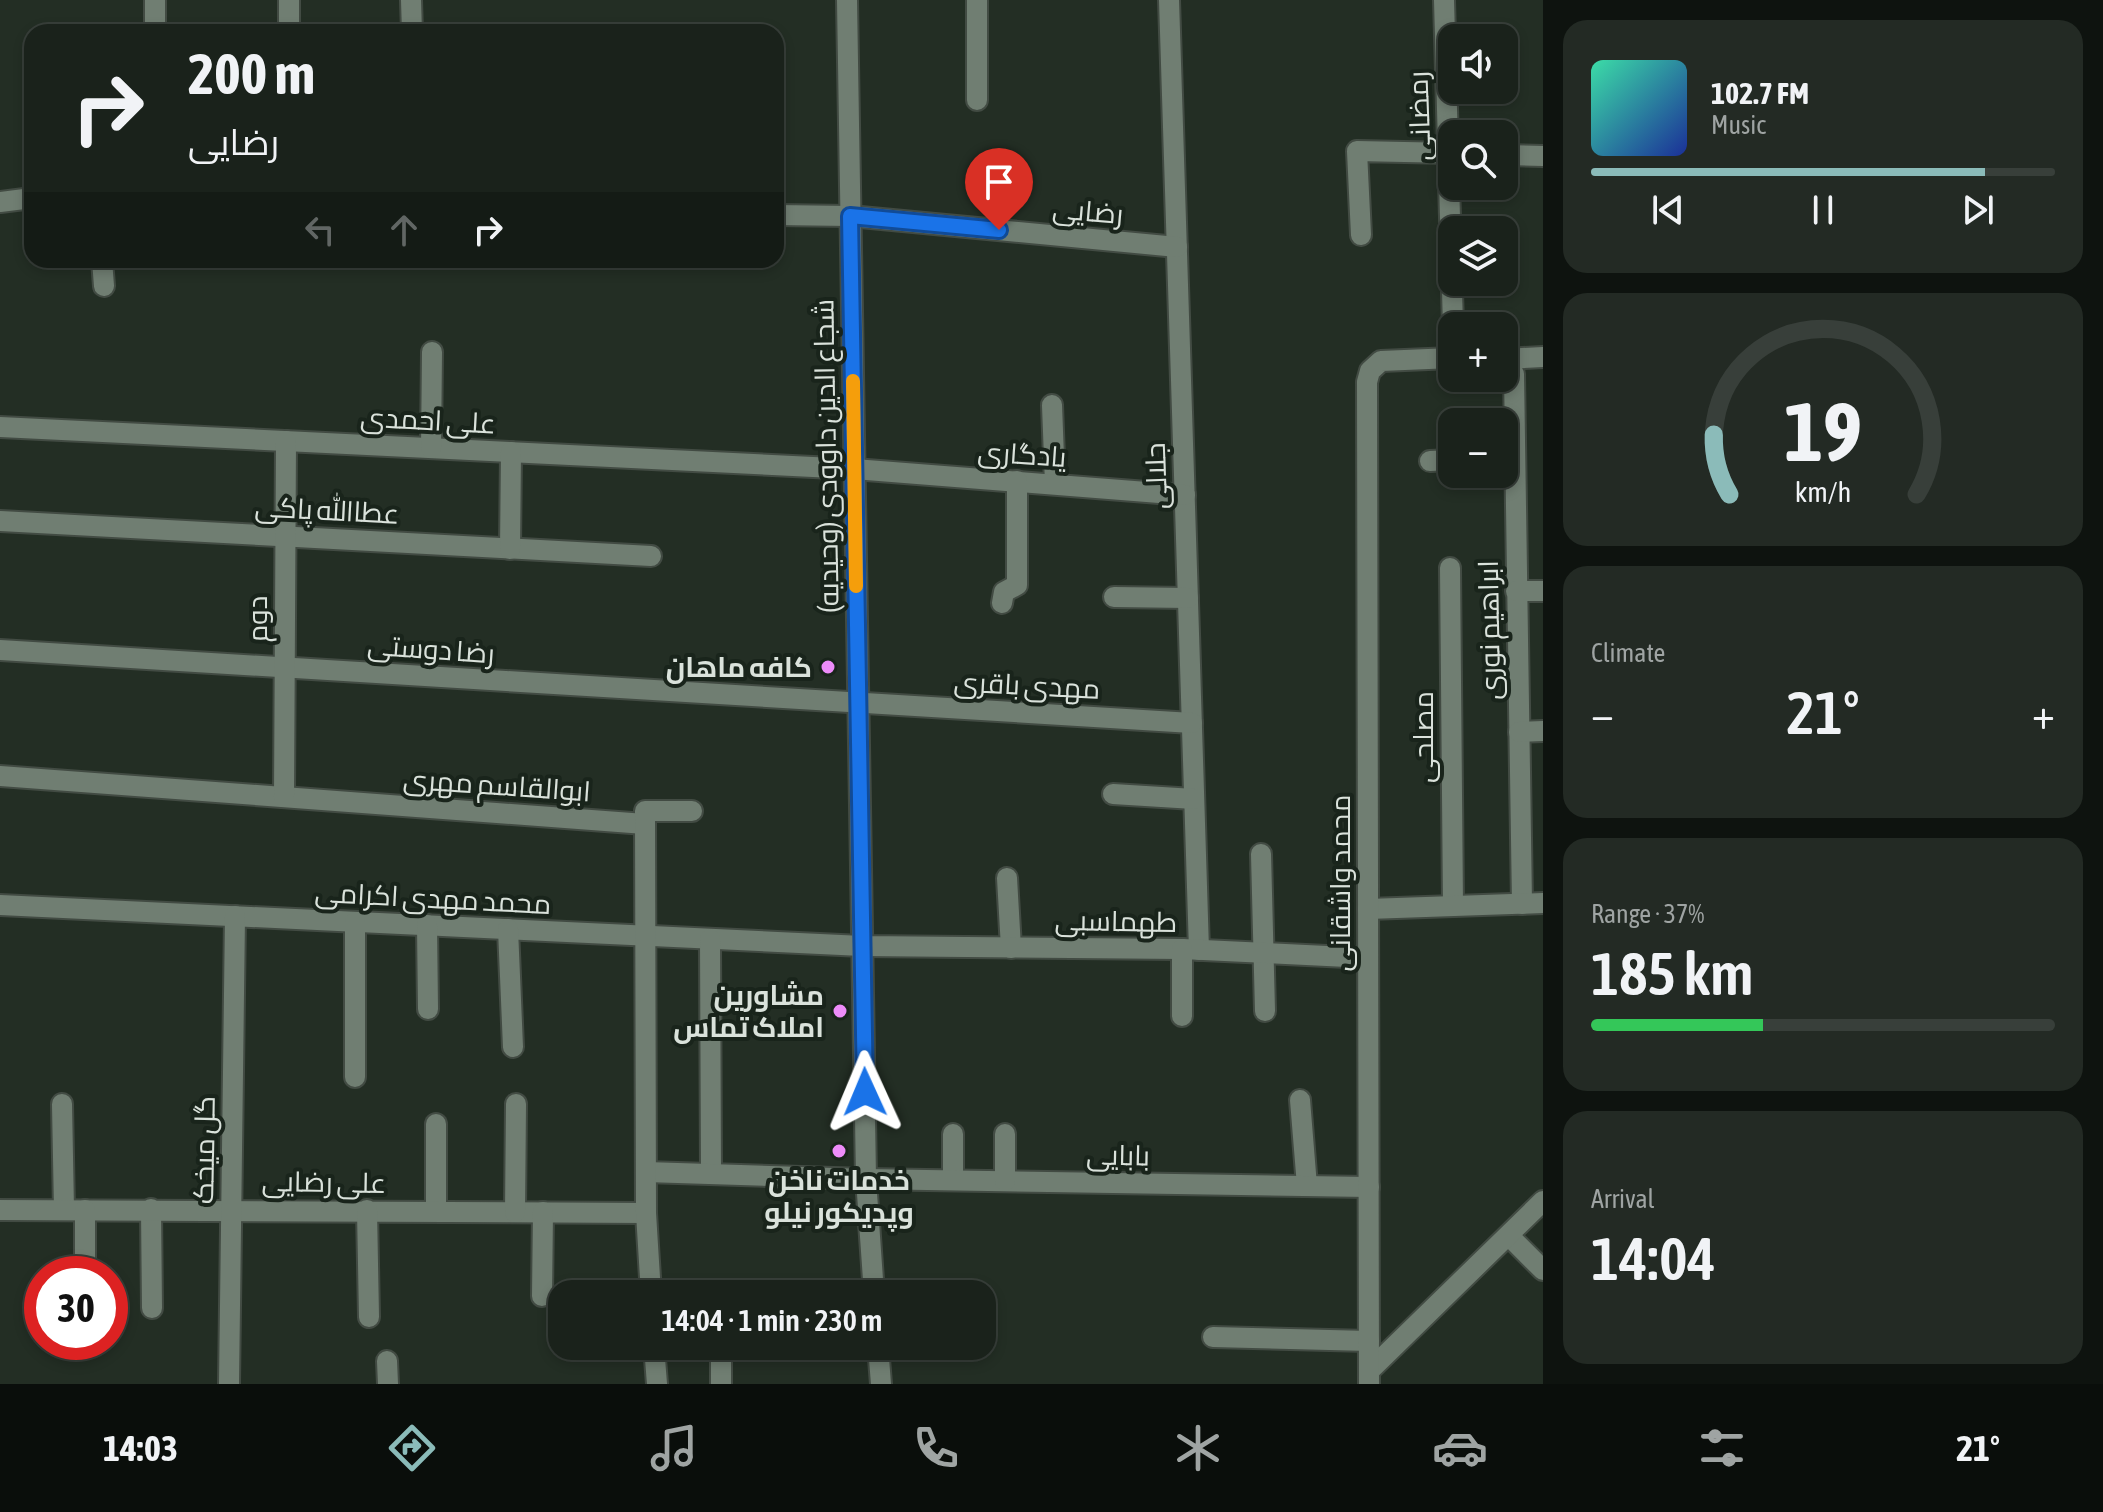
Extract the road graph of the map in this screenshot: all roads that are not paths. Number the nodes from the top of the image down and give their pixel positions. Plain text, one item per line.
1 (155, 0) edge
2 (289, 0) edge
3 (411, 0) edge
4 (847, 0) edge
5 (977, 0) edge
6 (1169, 0) edge
7 (1444, 0) edge
8 (155, 24) edge
9 (289, 24) edge
10 (412, 24) edge
11 (977, 100) dead end
12 (1449, 120) edge
13 (1438, 153) edge
14 (1518, 155) edge
15 (1543, 156) edge
16 (24, 199) edge
17 (1451, 200) edge
18 (0, 202) edge
19 (784, 215) edge
20 (850, 216) junction
21 (1361, 235) dead end
22 (1177, 247) junction
23 (103, 268) edge
24 (104, 286) dead end
25 (1453, 312) edge
26 (432, 352) dead end
27 (1543, 357) edge
28 (1518, 358) edge
29 (1438, 359) edge
30 (1052, 405) dead end
31 (0, 427) edge
32 (286, 441) junction
33 (431, 448) junction
34 (511, 452) junction
35 (1430, 461) dead end
36 (1438, 461) edge
37 (854, 469) junction
38 (1017, 481) junction
39 (1055, 484) junction
40 (1510, 488) edge
41 (1185, 495) junction
42 (0, 521) edge
43 (286, 536) junction
44 (510, 549) junction
45 (651, 556) dead end
46 (1450, 568) dead end
47 (1516, 591) junction
48 (1543, 591) edge
49 (1114, 597) dead end
50 (1188, 598) junction
51 (1002, 603) dead end
52 (0, 650) edge
53 (285, 668) junction
54 (858, 704) junction
55 (1192, 723) junction
56 (1543, 731) edge
57 (1519, 732) junction
58 (0, 776) edge
59 (1113, 794) dead end
60 (284, 797) junction
61 (1194, 799) junction
62 (692, 811) dead end
63 (645, 824) junction
64 (1261, 854) dead end
65 (1007, 878) dead end
66 (1533, 904) edge
67 (0, 905) edge
68 (1453, 906) junction
69 (1368, 909) junction
70 (235, 916) junction
71 (355, 922) junction
72 (427, 925) junction
73 (508, 929) junction
74 (645, 936) junction
75 (710, 939) junction
76 (862, 946) junction
77 (1011, 948) junction
78 (1191, 950) junction
79 (1265, 953) junction
80 (1368, 958) junction
81 (428, 1009) dead end
82 (1265, 1011) dead end
83 (1182, 1016) dead end
84 (513, 1047) dead end
85 (355, 1077) dead end
86 (1300, 1100) dead end
87 (62, 1104) dead end
88 (516, 1104) dead end
89 (436, 1124) dead end
90 (953, 1134) dead end
91 (1005, 1134) dead end
92 (646, 1172) junction
93 (711, 1174) junction
94 (866, 1179) junction
95 (953, 1180) junction
96 (1005, 1181) junction
97 (1307, 1186) junction
98 (1369, 1187) junction
99 (1543, 1201) edge
100 (151, 1209) junction
101 (231, 1209) junction
102 (0, 1210) edge
103 (74, 1210) junction
104 (367, 1210) junction
105 (436, 1211) junction
106 (515, 1212) junction
107 (543, 1212) junction
108 (646, 1213) junction
109 (1509, 1236) junction
110 (82, 1256) edge
111 (1543, 1270) edge
112 (650, 1280) edge
113 (873, 1280) edge
114 (542, 1296) dead end
115 (152, 1308) dead end
116 (369, 1317) dead end
117 (1213, 1337) dead end
118 (1369, 1341) junction
119 (655, 1360) edge
120 (721, 1360) dead end
121 (879, 1360) edge
122 (387, 1361) dead end
123 (1369, 1378) edge
124 (229, 1384) edge
125 (388, 1384) edge
126 (657, 1384) edge
127 (721, 1384) edge
128 (881, 1384) edge

1 - 8 street
2 - 9 street
3 - 10 street
4 - 20 street, شجاع الدین داوودی (وحیدیه)
5 - 11 street
6 - 22 street, جلالی
7 - 12 street, رمضانی
13 - 21 street
14 - 15 street
16 - 18 street
17 - 25 street, رمضانی
19 - 20 street, رضایی
20 - 22 street, رضایی
20 - 37 street, شجاع الدین داوودی (وحیدیه)
22 - 41 street, جلالی
23 - 24 street
26 - 33 street
27 - 28 street
29 - 69 street, محمد واشقانی
30 - 39 street
31 - 32 street, علی احمدی
32 - 33 street, علی احمدی
32 - 43 street, دوم
33 - 34 street, علی احمدی
34 - 37 street, علی احمدی
34 - 44 street
35 - 36 street
37 - 38 street, یادگاری
37 - 54 street, شجاع الدین داوودی (وحیدیه)
38 - 39 street, یادگاری
38 - 51 street
39 - 41 street, یادگاری
40 - 47 street, ابراهیم نوری
41 - 50 street, جلالی
42 - 43 street, عطاالله پاکی
43 - 44 street, عطاالله پاکی
43 - 53 street, دوم
44 - 45 street, عطاالله پاکی
46 - 68 street, مصلحی
47 - 48 street
47 - 57 street, ابراهیم نوری
49 - 50 street
50 - 55 street, جلالی
52 - 53 street, رضا دوستی
53 - 54 street, رضا دوستی
53 - 60 street, دوم
54 - 55 street, مهدی باقری
54 - 76 street, شجاع الدین داوودی (وحیدیه)
55 - 61 street, جلالی
56 - 57 street
57 - 66 street, ابراهیم نوری
58 - 60 street, ابوالقاسم مهری
59 - 61 street
60 - 63 street, ابوالقاسم مهری
61 - 78 street, جلالی
62 - 63 street
63 - 74 street
64 - 79 street
65 - 77 street
66 - 68 street
67 - 70 street, محمد مهدی اکرامی
68 - 69 street
69 - 80 street, محمد واشقانی
70 - 71 street, محمد مهدی اکرامی
70 - 101 street, گل میخک
71 - 72 street, محمد مهدی اکرامی
71 - 85 street
72 - 73 street, محمد مهدی اکرامی
72 - 81 street
73 - 74 street, محمد مهدی اکرامی
73 - 84 street
74 - 75 street, محمد مهدی اکرامی
74 - 92 street
75 - 76 street, محمد مهدی اکرامی
75 - 93 street
76 - 77 street, طهماسبی
76 - 94 street, شجاع الدین داوودی (وحیدیه)
77 - 78 street, طهماسبی
78 - 79 street, طهماسبی
78 - 83 street, جلالی
79 - 80 street, طهماسبی
79 - 82 street
80 - 98 street, محمد واشقانی
86 - 97 street
87 - 103 street
88 - 106 street
89 - 105 street
90 - 95 street
91 - 96 street
92 - 93 street, بابایی
92 - 108 street
93 - 94 street, بابایی
94 - 95 street, بابایی
94 - 113 street, شجاع الدین داوودی (وحیدیه)
95 - 96 street, بابایی
96 - 97 street, بابایی
97 - 98 street, بابایی
98 - 118 street, محمد واشقانی
99 - 109 street
100 - 101 street, علی رضایی
100 - 103 street, علی رضایی
100 - 115 street
101 - 104 street, علی رضایی
101 - 124 street, گل میخک
102 - 103 street, علی رضایی
103 - 110 street
104 - 105 street, علی رضایی
104 - 116 street
105 - 106 street, علی رضایی
106 - 107 street, علی رضایی
107 - 108 street, علی رضایی
107 - 114 street
108 - 112 street
109 - 111 street
109 - 123 street
117 - 118 street
118 - 123 street, محمد واشقانی
119 - 126 street
120 - 127 street
121 - 128 street
122 - 125 street

